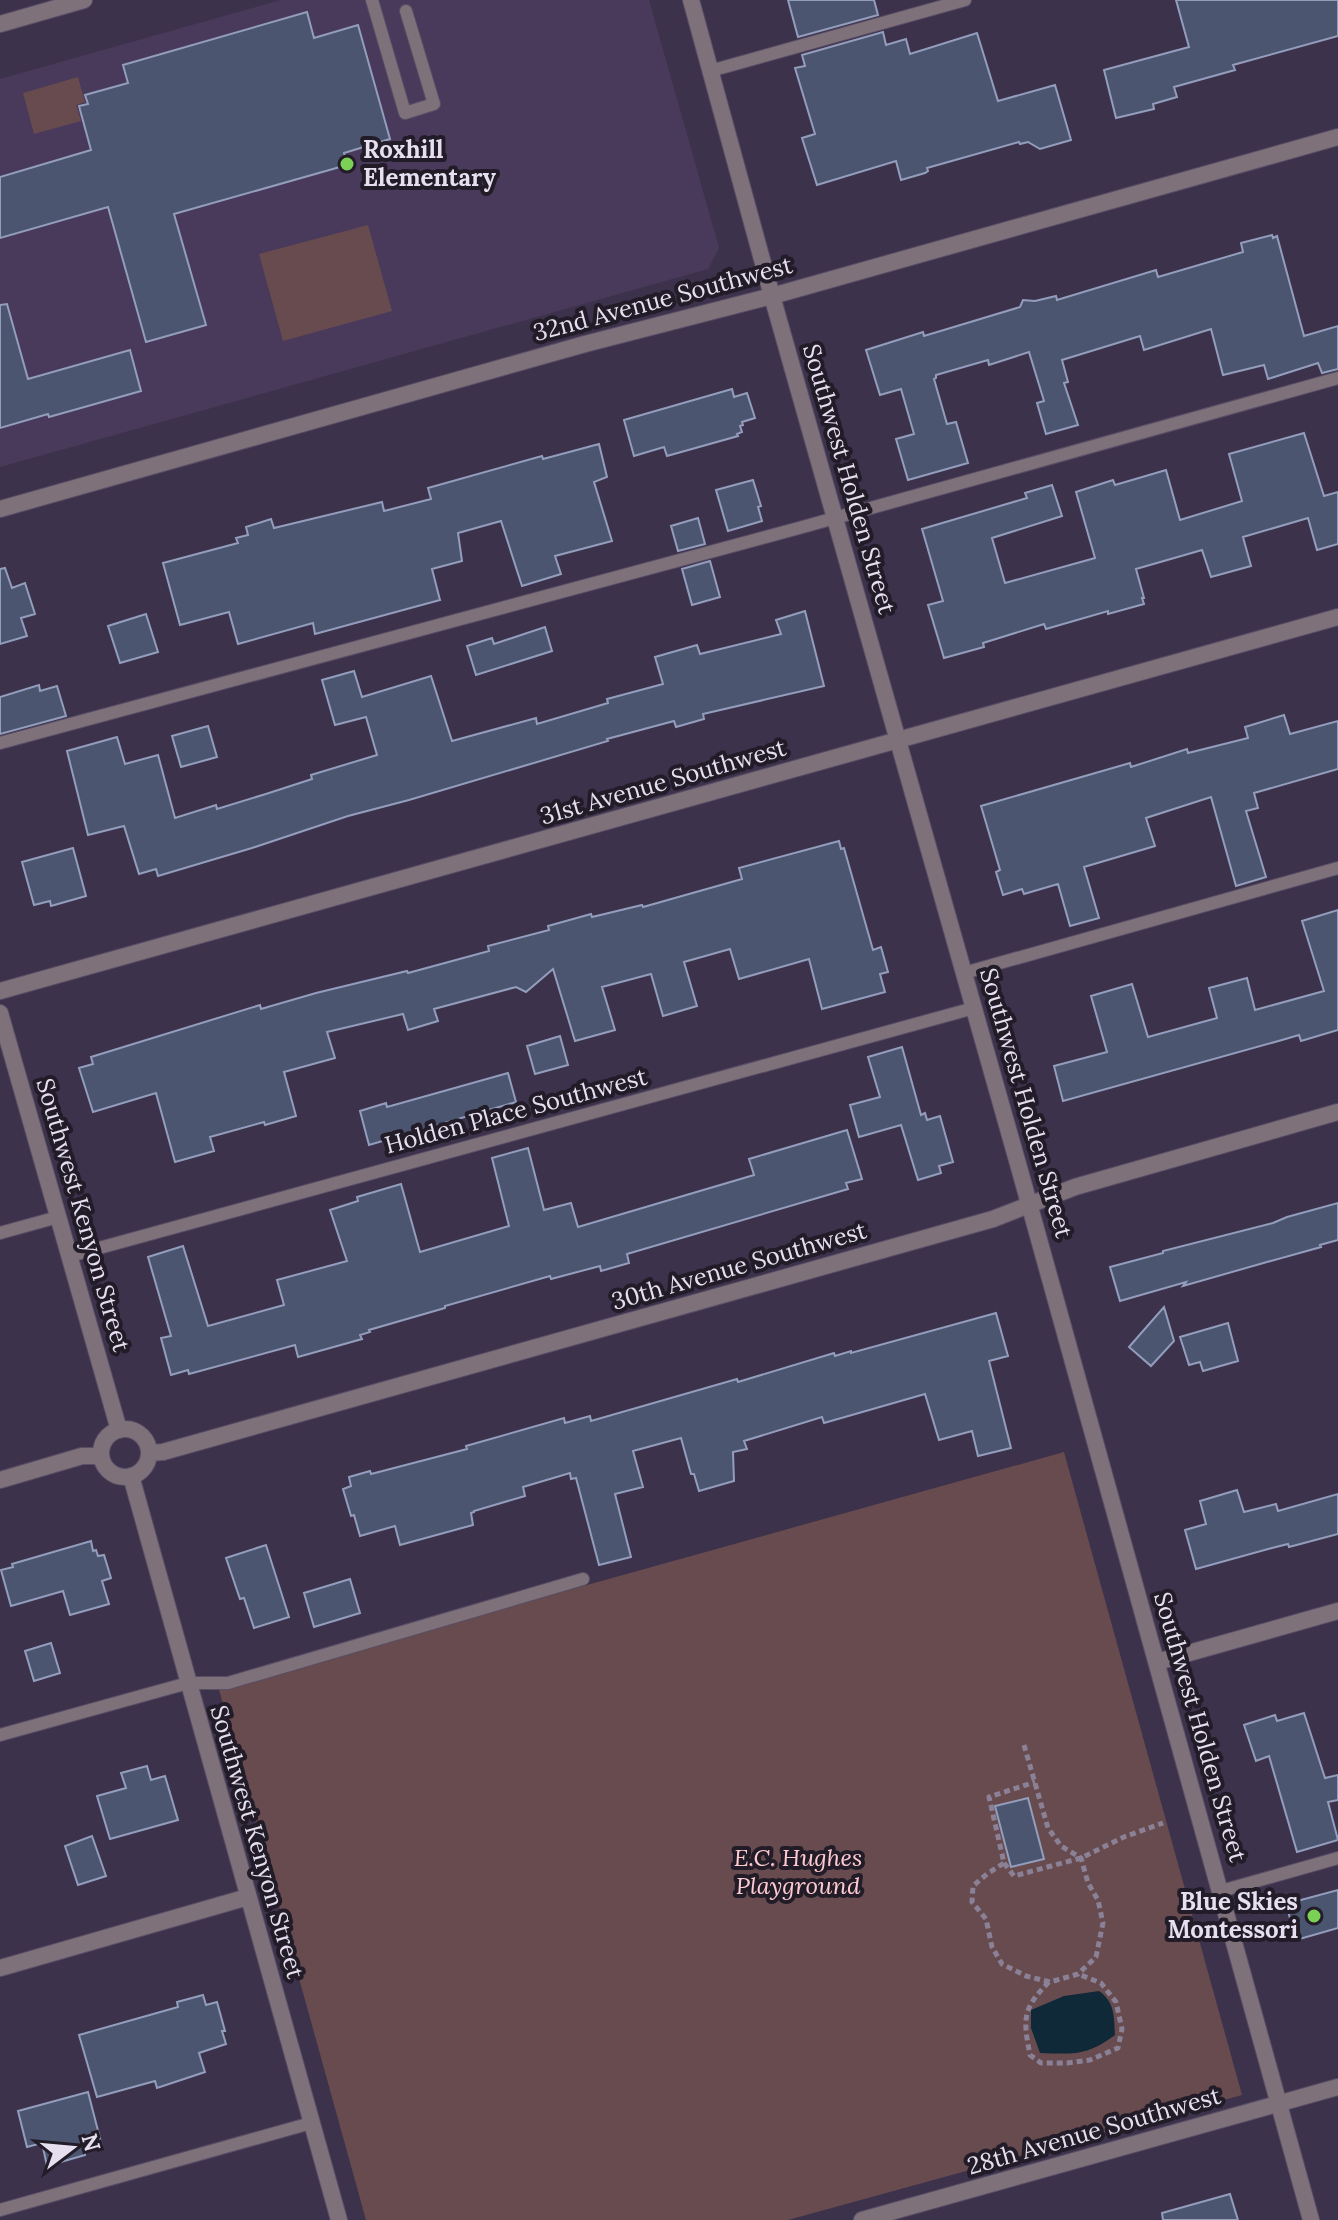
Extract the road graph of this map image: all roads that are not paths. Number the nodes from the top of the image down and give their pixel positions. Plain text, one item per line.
1 (84, 0) edge
2 (372, 0) edge
3 (691, 0) edge
4 (965, 0) edge
5 (406, 11) dead end
6 (0, 24) edge
7 (710, 71) junction
8 (1338, 137) edge
9 (772, 296) junction
10 (1338, 378) edge
11 (0, 509) edge
12 (835, 518) junction
13 (1338, 617) edge
14 (899, 741) junction
15 (0, 743) edge
16 (1338, 868) edge
17 (964, 973) junction
18 (0, 991) edge
19 (974, 1008) junction
20 (0, 1013) edge
21 (1338, 1112) edge
22 (1029, 1205) junction
23 (58, 1217) junction
24 (0, 1233) edge
25 (70, 1256) junction
26 (119, 1430) junction
27 (149, 1453) junction
28 (101, 1456) junction
29 (131, 1476) junction
30 (0, 1480) edge
31 (583, 1579) dead end
32 (1338, 1611) edge
33 (1157, 1662) junction
34 (188, 1683) junction
35 (0, 1735) edge
36 (1338, 1858) edge
37 (1221, 1891) junction
38 (248, 1897) junction
39 (0, 1968) edge
40 (1338, 2087) edge
41 (1280, 2104) junction
42 (311, 2123) junction
43 (0, 2210) edge
44 (339, 2220) edge
45 (862, 2220) edge
46 (1311, 2220) edge

1 - 6 street
2 - 5 lane
3 - 7 street, Southwest Holden Street
4 - 7 lane
7 - 9 street, Southwest Holden Street
8 - 9 street, 32nd Avenue Southwest
9 - 11 street, 32nd Avenue Southwest
9 - 12 street, Southwest Holden Street
10 - 12 lane
12 - 14 street, Southwest Holden Street
12 - 15 lane
13 - 14 street, 31st Avenue Southwest
14 - 17 street, Southwest Holden Street
14 - 18 street, 31st Avenue Southwest
16 - 17 lane
17 - 19 street, Southwest Holden Street
19 - 22 street, Southwest Holden Street
19 - 25 lane, Holden Place Southwest
20 - 23 street, Southwest Kenyon Street
21 - 22 street, 30th Avenue Southwest
22 - 27 street, 30th Avenue Southwest
22 - 33 street, Southwest Holden Street
23 - 24 lane
23 - 25 street, Southwest Kenyon Street
25 - 26 street, Southwest Kenyon Street
26 - 27 street
26 - 28 street
27 - 29 street
28 - 29 street
28 - 30 street
29 - 34 street, Southwest Kenyon Street
31 - 34 lane
32 - 33 street
33 - 37 street, Southwest Holden Street
34 - 35 lane
34 - 38 street, Southwest Kenyon Street
36 - 37 lane
37 - 41 street, Southwest Holden Street
38 - 39 street
38 - 42 street, Southwest Kenyon Street
40 - 41 street, 28th Avenue Southwest
41 - 45 street, 28th Avenue Southwest
41 - 46 street, Southwest Holden Street
42 - 43 lane
42 - 44 street, Southwest Kenyon Street

